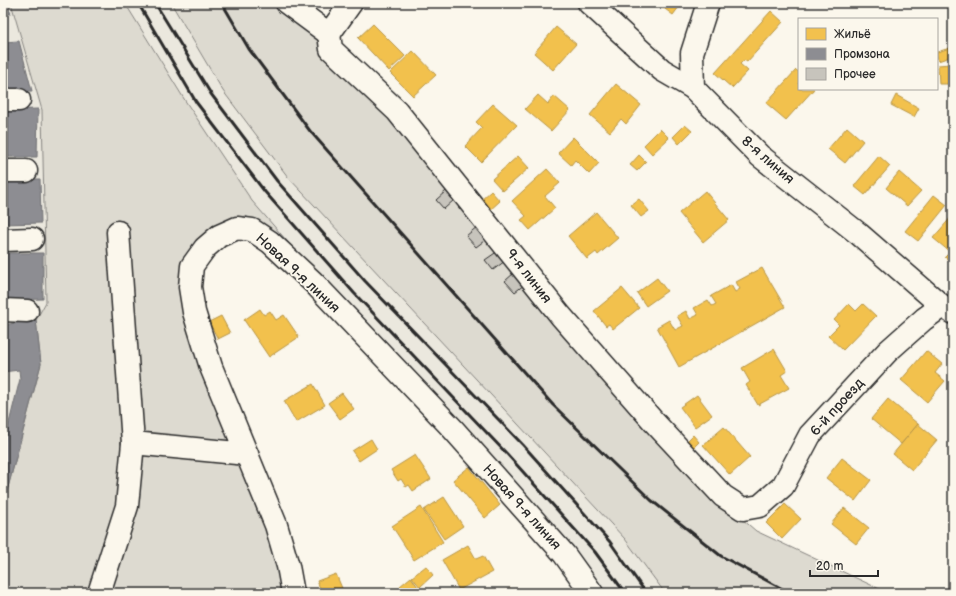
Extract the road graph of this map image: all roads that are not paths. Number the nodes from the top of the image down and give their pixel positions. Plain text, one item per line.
1 (287, 3) edge
2 (351, 3) edge
3 (588, 3) edge
4 (708, 3) edge
5 (329, 34) junction
6 (693, 88) junction
7 (3, 171) edge
8 (26, 171) dead end
9 (118, 232) dead end
10 (3, 240) edge
11 (32, 240) dead end
12 (3, 310) edge
13 (947, 310) edge
14 (27, 311) dead end
15 (133, 443) junction
16 (247, 454) junction
17 (742, 509) joint
18 (99, 593) edge
19 (292, 593) edge
20 (592, 593) edge

1 - 5 street
2 - 5 street
3 - 6 street, 8-я линия
4 - 6 street
5 - 17 street, 9-я линия
6 - 13 street, 8-я линия
7 - 8 street
9 - 15 street
10 - 11 street
12 - 14 street
13 - 17 street, 6-й проезд
15 - 16 street
15 - 18 street
16 - 19 street, Новая 9-я линия
16 - 20 street, Новая 9-я линия

